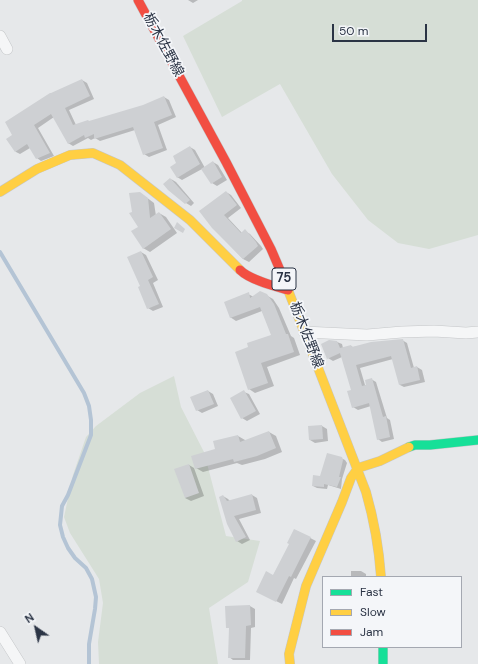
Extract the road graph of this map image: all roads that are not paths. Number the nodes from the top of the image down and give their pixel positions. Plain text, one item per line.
1 (138, 0) edge
2 (0, 36) edge
3 (7, 49) dead end
4 (0, 192) edge
5 (288, 290) junction
6 (304, 332) junction
7 (478, 332) edge
8 (478, 440) edge
9 (358, 468) junction
10 (381, 576) edge
11 (0, 632) edge
12 (383, 648) edge
13 (20, 664) edge
14 (290, 664) edge
15 (383, 664) edge

1 - 5 street, 栃木佐野線 / 75
2 - 3 street
4 - 5 street
5 - 6 street, 栃木佐野線 / 75
6 - 7 street
6 - 9 street, 栃木佐野線 / 75
8 - 9 street
9 - 10 street, 栃木佐野線 / 75
9 - 14 street
11 - 13 street
12 - 15 street

